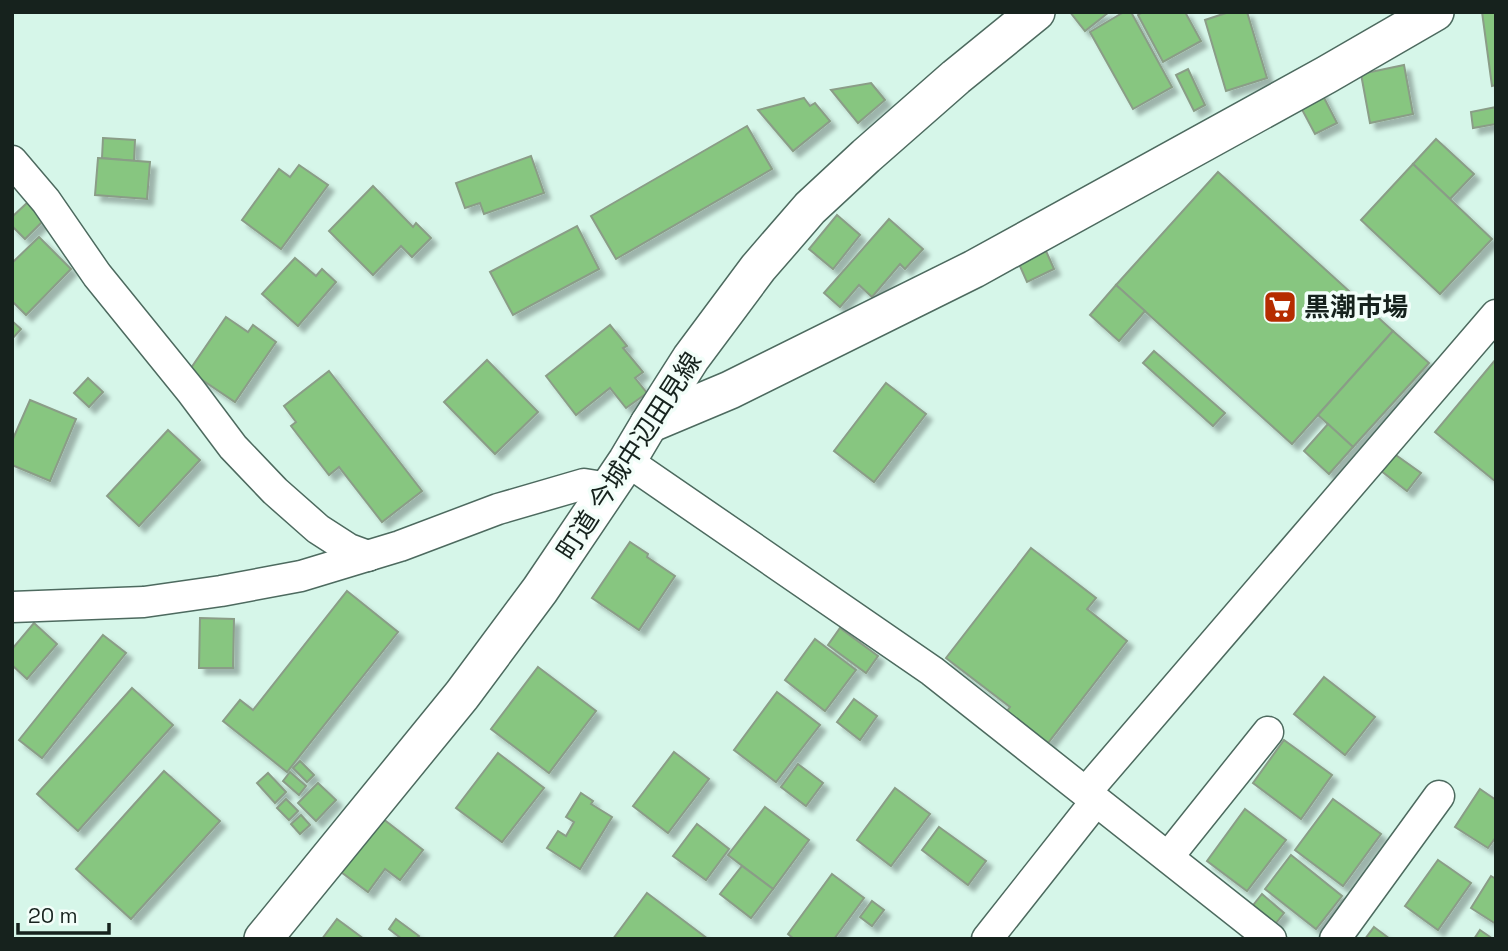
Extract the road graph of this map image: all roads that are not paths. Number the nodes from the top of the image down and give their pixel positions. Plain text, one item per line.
1 (1036, 12) edge
2 (1435, 12) edge
3 (12, 161) edge
4 (1496, 315) edge
5 (649, 424) junction
6 (618, 475) junction
7 (369, 556) junction
8 (12, 607) edge
9 (1268, 732) dead end
10 (1439, 796) dead end
11 (1091, 797) junction
12 (1168, 857) junction
13 (263, 939) edge
14 (987, 939) edge
15 (1271, 939) edge
16 (1335, 939) edge

1 - 5 street, 町道 今城中辺田見線
2 - 5 street
3 - 7 street
4 - 11 street
5 - 6 street, 町道 今城中辺田見線
6 - 7 street
6 - 11 street
6 - 13 street, 町道 今城中辺田見線
7 - 8 street
9 - 12 street
10 - 16 street
11 - 12 street
11 - 14 street
12 - 15 street

